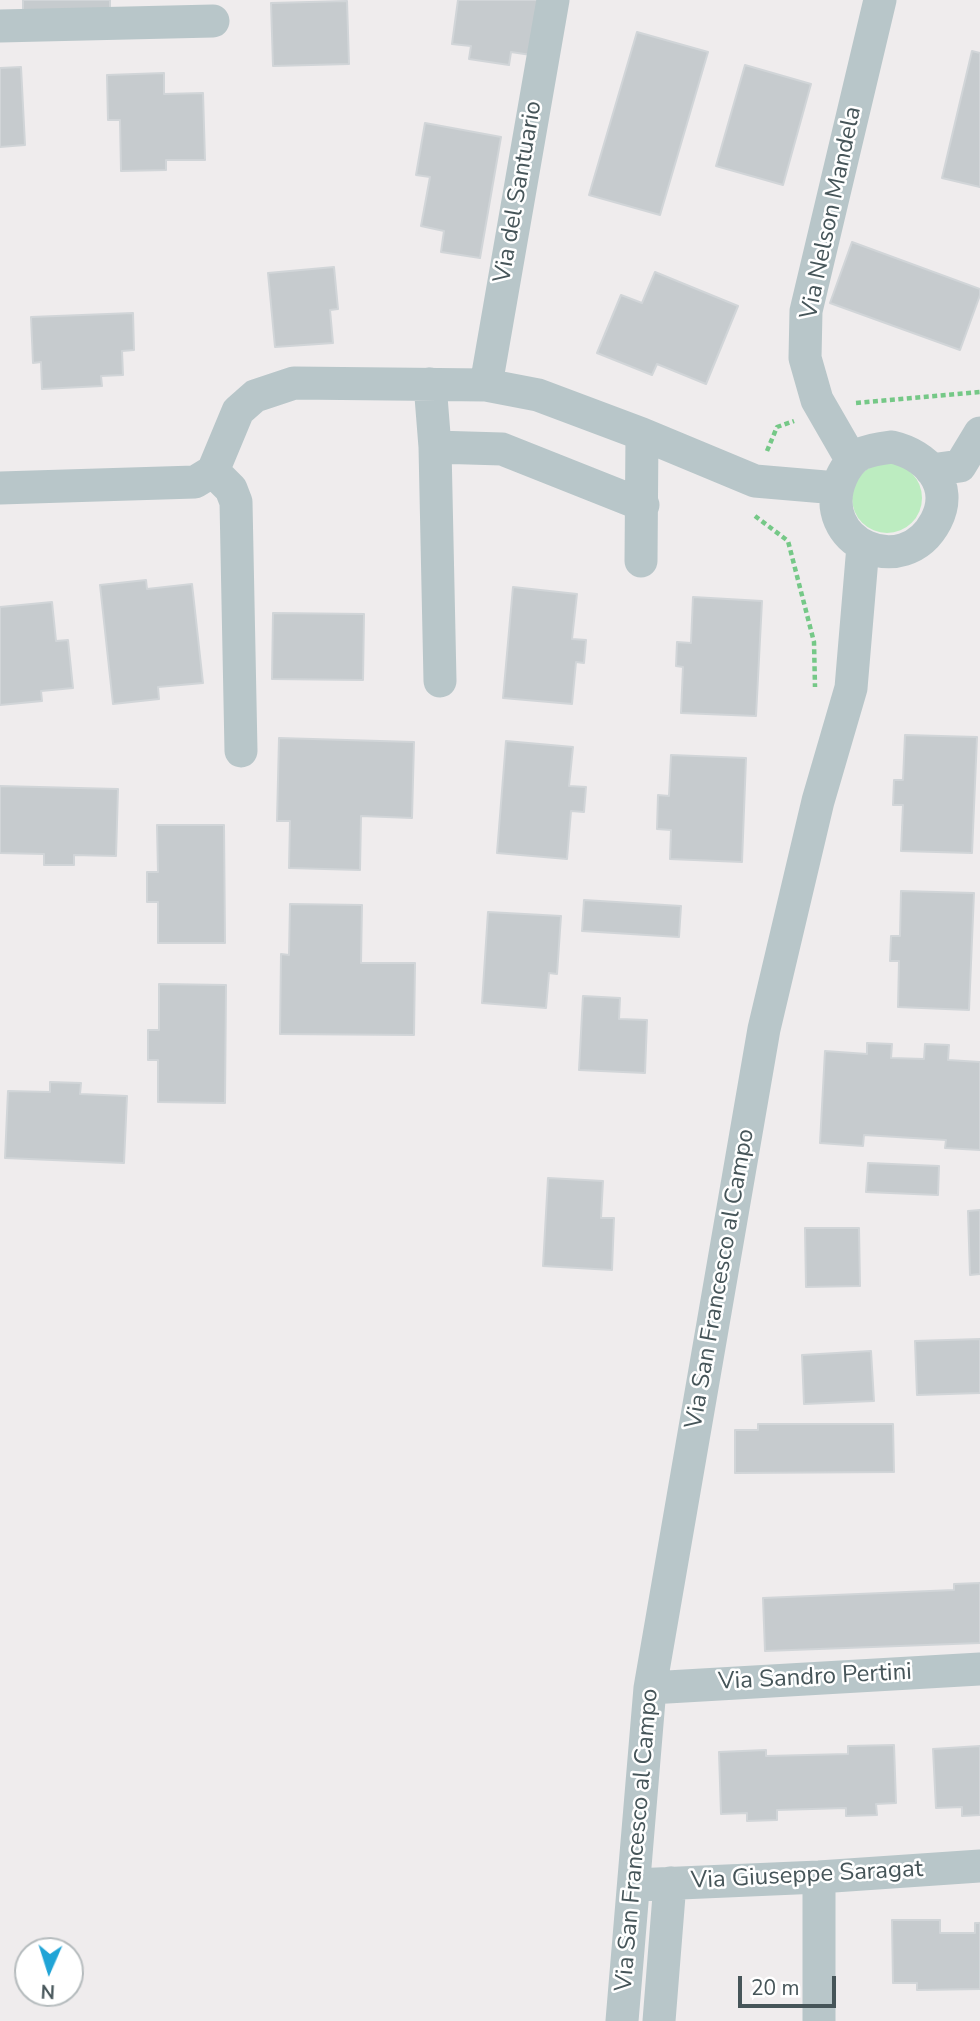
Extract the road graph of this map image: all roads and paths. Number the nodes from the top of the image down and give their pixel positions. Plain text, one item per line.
1 (553, 0) edge
2 (880, 0) edge
3 (213, 21) dead end
4 (0, 26) edge
5 (430, 384) junction
6 (486, 385) junction
7 (980, 433) edge
8 (642, 434) junction
9 (435, 447) junction
10 (851, 459) junction
11 (957, 470) edge
12 (212, 471) junction
13 (0, 488) edge
14 (836, 488) junction
15 (643, 505) junction
16 (863, 546) junction
17 (641, 561) dead end
18 (440, 681) dead end
19 (241, 751) dead end
20 (980, 1669) edge
21 (650, 1688) junction
22 (980, 1866) edge
23 (819, 1877) junction
24 (670, 1884) junction
25 (634, 1885) junction
26 (622, 2021) edge
27 (659, 2021) edge
28 (819, 2021) edge

1 - 6 street, Via del Santuario
2 - 10 street, Via Nelson Mandela
3 - 4 street
5 - 6 street
5 - 9 street
5 - 12 street
6 - 8 street
7 - 11 street
8 - 14 street
8 - 15 street
9 - 15 street
9 - 18 street
10 - 11 street
10 - 14 street
11 - 16 street
12 - 13 street
12 - 19 street
14 - 16 street
15 - 17 street
16 - 21 street, Via San Francesco al Campo
20 - 21 street, Via Sandro Pertini
21 - 25 street, Via San Francesco al Campo
22 - 23 street, Via Giuseppe Saragat
23 - 24 street, Via Giuseppe Saragat
23 - 28 street
24 - 25 street, Via Giuseppe Saragat
24 - 27 street
25 - 26 street, Via San Francesco al Campo

